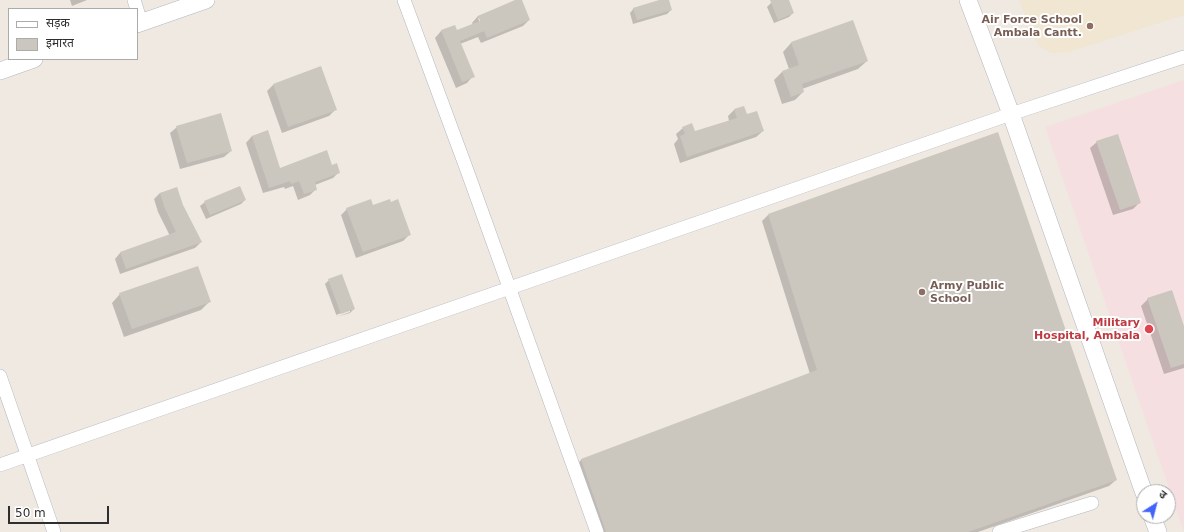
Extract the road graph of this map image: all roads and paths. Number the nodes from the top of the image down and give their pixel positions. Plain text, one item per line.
1 (206, 0) edge
2 (404, 0) edge
3 (968, 0) edge
4 (139, 23) edge
5 (1184, 57) edge
6 (31, 60) edge
7 (0, 71) edge
8 (1011, 114) junction
9 (509, 288) junction
10 (0, 376) edge
11 (28, 456) junction
12 (0, 465) edge
13 (1141, 484) edge
14 (1092, 503) dead end
15 (54, 532) edge
16 (597, 532) edge
17 (999, 532) edge

1 - 4 street
2 - 9 street
3 - 8 street
5 - 8 street
6 - 7 street
8 - 9 street
8 - 13 street
9 - 11 street
9 - 16 street
10 - 11 street
11 - 12 street
11 - 15 street
14 - 17 street

